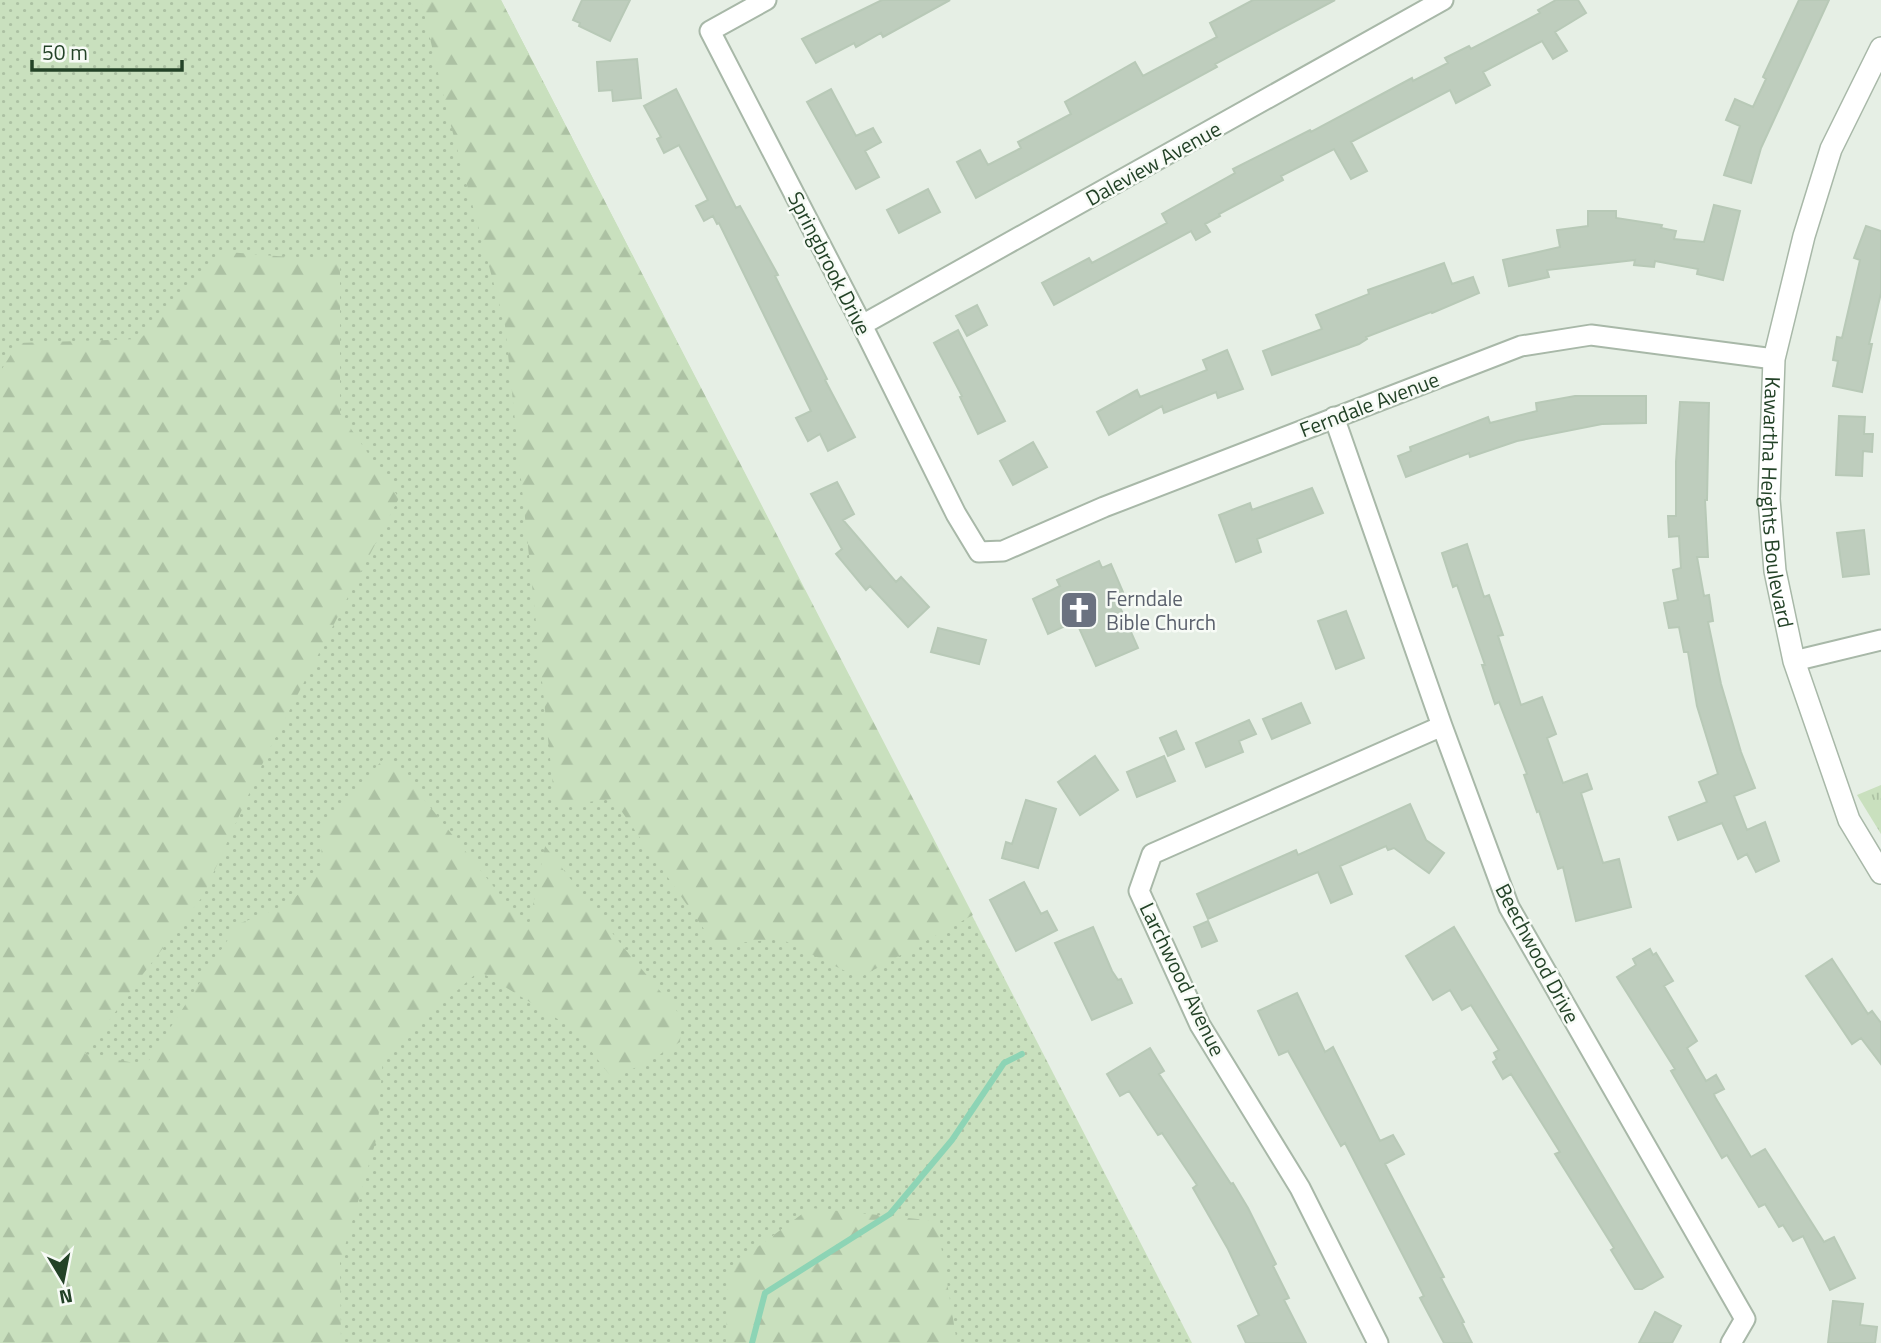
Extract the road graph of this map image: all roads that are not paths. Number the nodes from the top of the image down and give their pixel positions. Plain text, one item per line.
1 (766, 0) edge
2 (1443, 0) edge
3 (1881, 48) edge
4 (862, 325) junction
5 (1774, 359) junction
6 (1334, 417) junction
7 (979, 552) joint
8 (1881, 640) edge
9 (1794, 662) junction
10 (1442, 726) junction
11 (1881, 873) edge
12 (1378, 1343) edge
13 (1731, 1343) edge

1 - 4 street, Springbrook Drive
2 - 4 street, Daleview Avenue
3 - 5 street, Kawartha Heights Boulevard
4 - 7 street, Springbrook Drive
5 - 6 street, Ferndale Avenue
5 - 9 street, Kawartha Heights Boulevard
6 - 7 street, Ferndale Avenue
6 - 10 street, Beechwood Drive
8 - 9 street
9 - 11 street, Kawartha Heights Boulevard
10 - 12 street, Larchwood Avenue
10 - 13 street, Beechwood Drive

